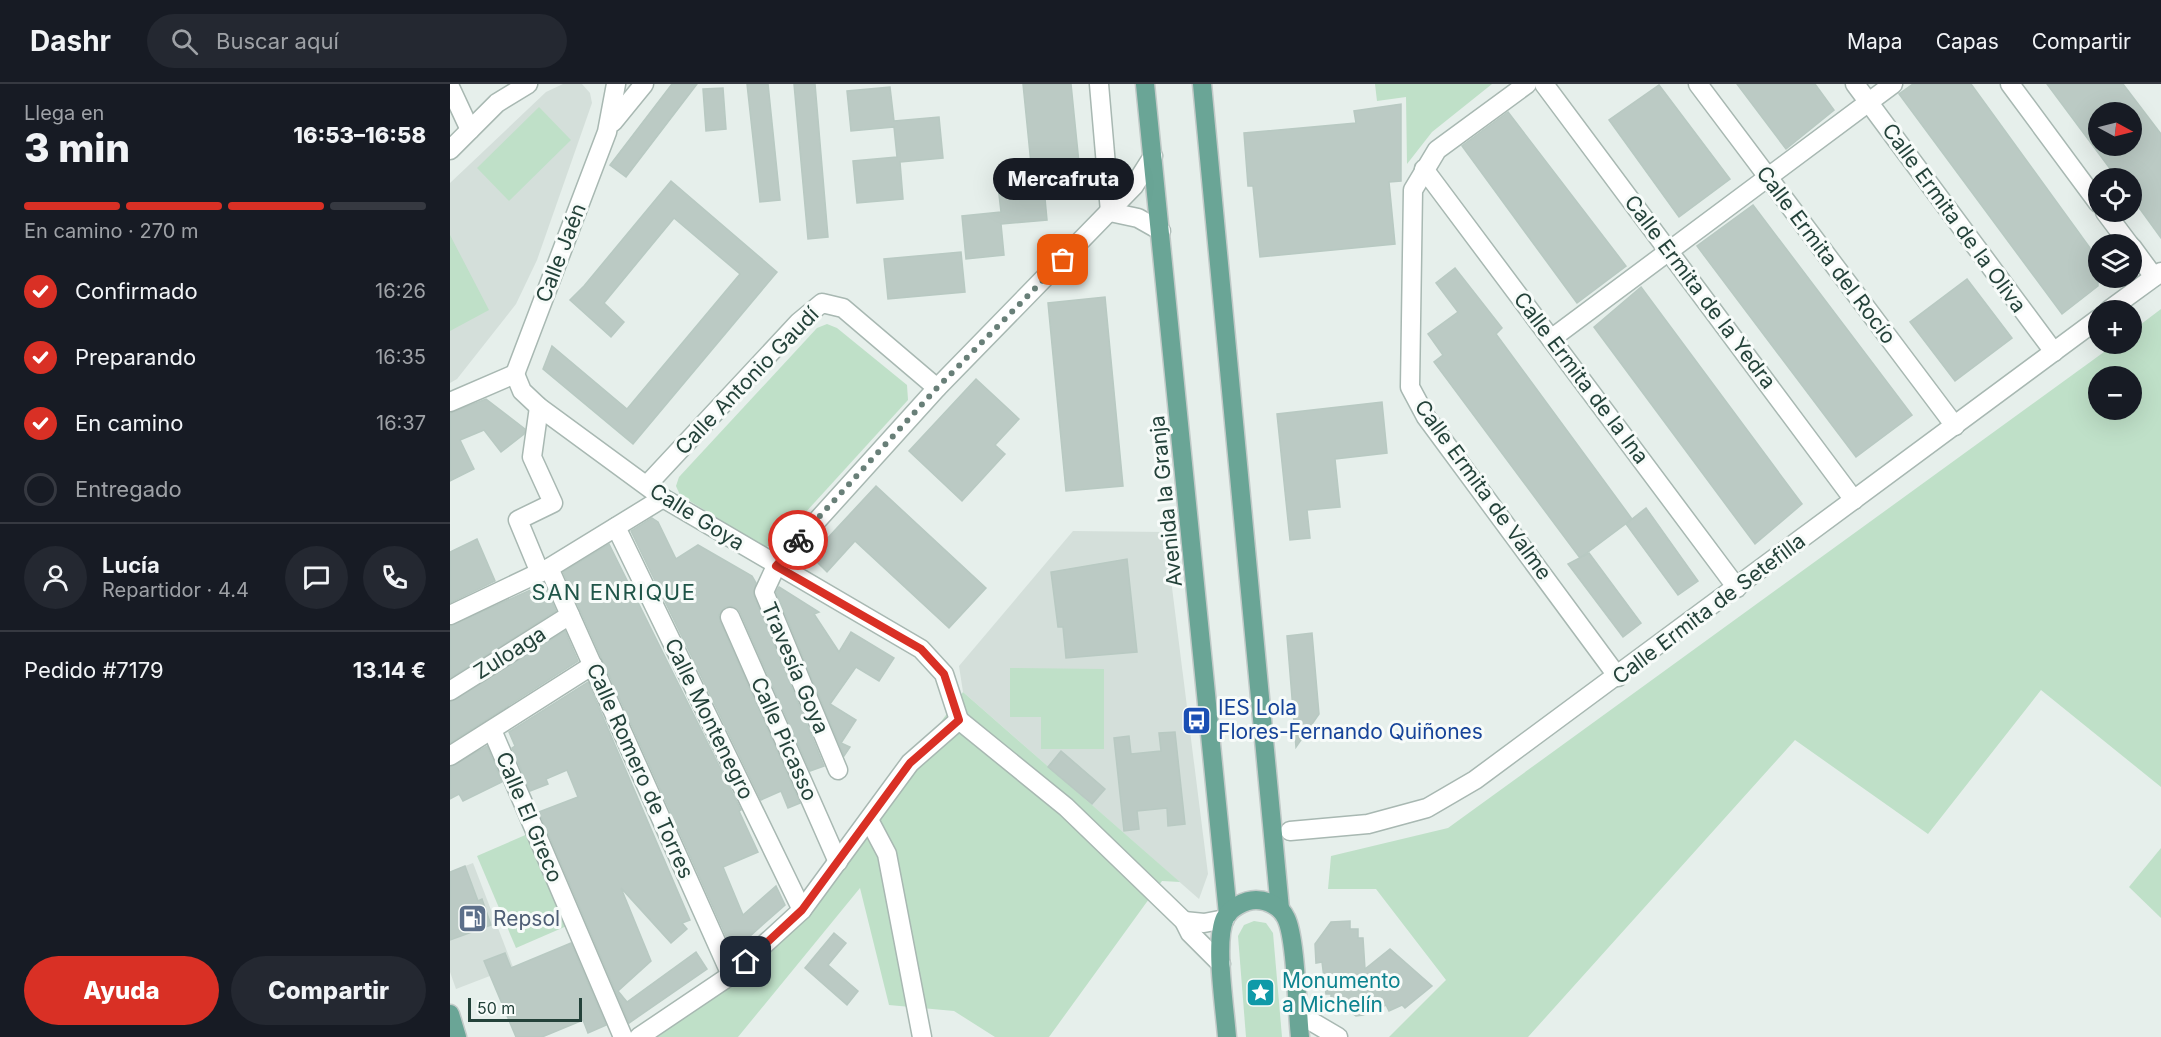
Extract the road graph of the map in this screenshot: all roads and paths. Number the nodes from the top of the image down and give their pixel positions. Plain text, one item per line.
1 (528, 84) edge
2 (616, 84) edge
3 (644, 84) edge
4 (1099, 84) edge
5 (1145, 84) edge
6 (1202, 84) edge
7 (1527, 84) edge
8 (1544, 84) edge
9 (1698, 84) edge
10 (1855, 84) edge
11 (1893, 84) edge
12 (2010, 84) edge
13 (450, 87) edge
14 (1869, 102) junction
15 (470, 130) junction
16 (607, 132) junction
17 (450, 150) edge
18 (1153, 156) junction
19 (1424, 169) junction
20 (1768, 177) junction
21 (2088, 189) edge
22 (1110, 212) junction
23 (1161, 231) junction
24 (1669, 251) junction
25 (2142, 259) edge
26 (2157, 275) edge
27 (2123, 300) edge
28 (2088, 326) edge
29 (1551, 339) junction
30 (2054, 352) junction
31 (515, 374) junction
32 (937, 388) junction
33 (450, 402) edge
34 (539, 407) junction
35 (1955, 426) junction
36 (647, 485) junction
37 (663, 498) junction
38 (1854, 500) junction
39 (616, 527) junction
40 (776, 566) junction
41 (545, 571) junction
42 (1737, 588) junction
43 (450, 615) edge
44 (570, 615) junction
45 (730, 617) dead end
46 (593, 665) junction
47 (1618, 677) junction
48 (450, 691) edge
49 (959, 720) junction
50 (492, 730) junction
51 (450, 756) edge
52 (838, 770) dead end
53 (1270, 815) junction
54 (869, 820) junction
55 (1290, 831) junction
56 (1274, 853) junction
57 (838, 862) junction
58 (1280, 909) junction
59 (802, 910) junction
60 (1226, 916) junction
61 (1184, 921) junction
62 (1221, 964) junction
63 (731, 975) junction
64 (1297, 1004) junction
65 (450, 1014) edge
66 (457, 1037) edge
67 (623, 1037) edge
68 (639, 1037) edge
69 (922, 1037) edge
70 (1227, 1037) edge
71 (1300, 1037) edge
72 (1338, 1037) edge

1 - 15 street
2 - 16 street, Calle Jaén
3 - 16 street, Calle Jaén
4 - 22 street
5 - 18 main road, Avenida la Granja
6 - 53 main road
7 - 19 street, Calle Ermita de Valme
8 - 24 street, Calle Ermita de la Yedra
9 - 20 street, Calle Ermita del Rocío
10 - 14 street, Calle Ermita de la Oliva
11 - 14 street
12 - 21 street
13 - 15 street
14 - 20 street
14 - 30 street, Calle Ermita de la Oliva
15 - 17 street
16 - 31 street, Calle Jaén
18 - 22 street, Travesía Goya
18 - 23 main road, Avenida la Granja
19 - 29 street, Calle Ermita de la Ina
19 - 47 street, Calle Ermita de Valme
20 - 24 street
20 - 35 street, Calle Ermita del Rocío
22 - 23 street
22 - 32 street, Travesía Goya
23 - 60 main road, Avenida la Granja
24 - 29 street
24 - 38 street, Calle Ermita de la Yedra
25 - 26 street
26 - 27 street
28 - 30 street, Calle Ermita de Setefilla
29 - 42 street, Calle Ermita de la Ina
30 - 35 street, Calle Ermita de Setefilla
31 - 33 street
31 - 34 street, Calle Goya
32 - 36 street, Calle Antonio Gaudí
32 - 40 street, Travesía Goya
34 - 36 street, Calle Goya
34 - 41 street, Calle Romero de Torres
35 - 38 street, Calle Ermita de Setefilla
36 - 37 street, Calle Goya
37 - 39 street
37 - 40 street, Calle Goya
38 - 42 street, Calle Ermita de Setefilla
39 - 41 street
39 - 59 street, Calle Montenegro
40 - 49 street, Calle Goya
40 - 52 street, Travesía Goya
41 - 43 street
41 - 44 street, Calle Romero de Torres
42 - 47 street, Calle Ermita de Setefilla
44 - 46 street, Calle Romero de Torres
44 - 48 street, Zuloaga
45 - 57 street, Calle Picasso
46 - 50 street
46 - 63 street, Calle Romero de Torres
47 - 55 street, Calle Ermita de Setefilla
49 - 54 street
49 - 61 street
50 - 51 street
50 - 67 street, Calle El Greco
53 - 55 street
53 - 56 main road
54 - 57 street
54 - 69 street
55 - 56 street
56 - 58 main road
57 - 59 street
58 - 60 main road
58 - 64 main road
59 - 63 street
60 - 61 street
60 - 62 main road, Avenida la Granja
61 - 62 street
62 - 70 main road, Avenida la Granja
63 - 68 street
64 - 71 main road
64 - 72 street
65 - 66 main road

